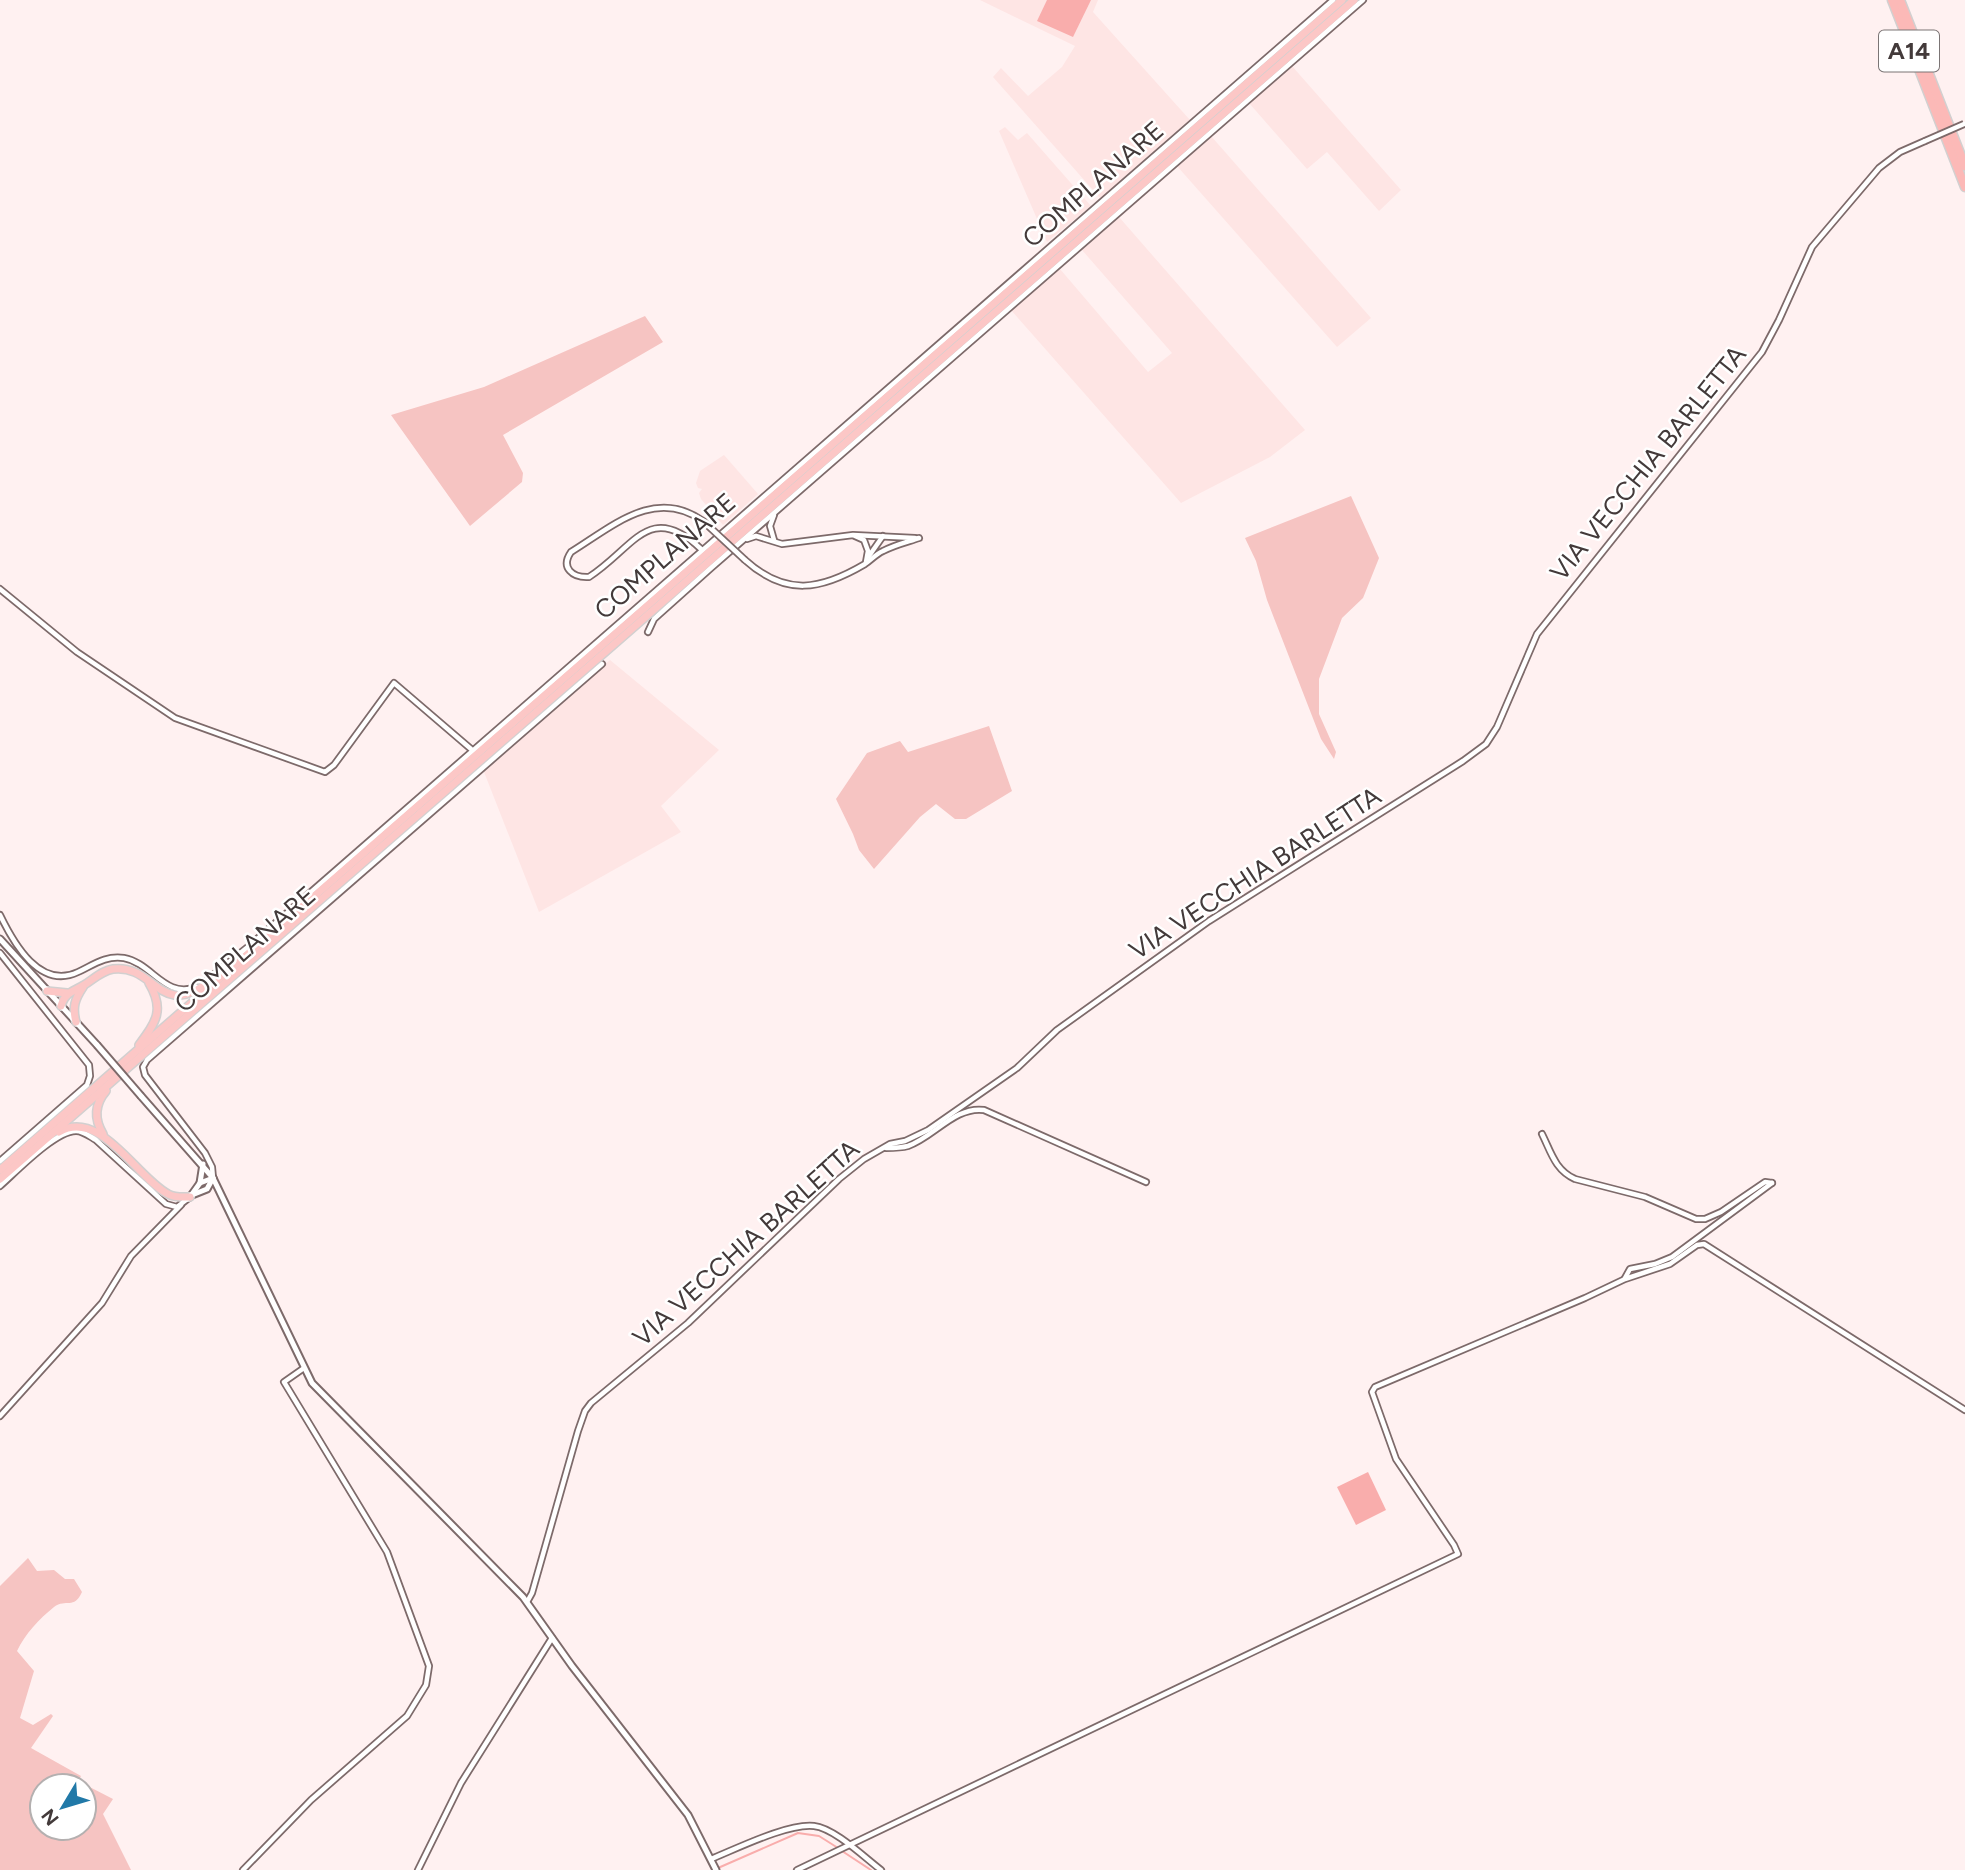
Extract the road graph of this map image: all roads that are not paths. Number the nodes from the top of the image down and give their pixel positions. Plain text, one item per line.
1 (1333, 0) edge
2 (1342, 0) edge
3 (1353, 0) edge
4 (1363, 0) edge
5 (1886, 0) edge
6 (1892, 0) edge
7 (1900, 0) edge
8 (1932, 101) junction
9 (1965, 124) edge
10 (1965, 166) edge
11 (1965, 187) edge
12 (775, 513) junction
13 (759, 527) junction
14 (853, 535) junction
15 (883, 536) junction
16 (742, 541) junction
17 (775, 541) junction
18 (701, 550) junction
19 (884, 550) junction
20 (865, 563) junction
21 (0, 589) edge
22 (648, 632) dead end
23 (602, 664) dead end
24 (471, 749) junction
25 (1, 919) edge
26 (0, 939) edge
27 (0, 953) edge
28 (237, 963) junction
29 (146, 980) junction
30 (85, 985) junction
31 (47, 990) junction
32 (67, 993) junction
33 (75, 999) junction
34 (61, 1006) junction
35 (76, 1022) junction
36 (133, 1054) junction
37 (124, 1072) junction
38 (1542, 1134) dead end
39 (105, 1138) junction
40 (881, 1149) junction
41 (32, 1151) junction
42 (0, 1161) edge
43 (203, 1164) junction
44 (0, 1170) edge
45 (213, 1178) junction
46 (0, 1179) edge
47 (1146, 1181) dead end
48 (200, 1183) junction
49 (0, 1186) edge
50 (207, 1189) junction
51 (222, 1194) junction
52 (191, 1197) junction
53 (181, 1205) junction
54 (1625, 1279) junction
55 (304, 1368) junction
56 (1965, 1410) edge
57 (0, 1416) edge
58 (527, 1602) junction
59 (552, 1638) junction
60 (846, 1847) junction
61 (713, 1865) edge
62 (243, 1870) edge
63 (418, 1870) edge
64 (797, 1870) edge
65 (881, 1870) edge

1 - 18 street, COMPLANARE
2 - 28 highway
3 - 37 highway
4 - 12 street, COMPLANARE
5 - 8 highway, A14
6 - 8 highway, A14
7 - 10 highway, A14
8 - 11 highway, A14
9 - 40 street, VIA VECCHIA BARLETTA, bridge
12 - 13 street, COMPLANARE
12 - 17 street
13 - 16 street, COMPLANARE
13 - 17 street
14 - 15 street
14 - 17 street
14 - 20 street
15 - 19 street
15 - 19 street
15 - 20 street
16 - 17 street
16 - 22 street, COMPLANARE
18 - 20 street, bridge
18 - 24 street, COMPLANARE
19 - 20 street
21 - 24 street
23 - 45 street, COMPLANARE
24 - 25 street, COMPLANARE
26 - 31 street
27 - 42 street
28 - 29 highway
28 - 36 highway
29 - 30 highway
29 - 36 highway
30 - 32 highway
30 - 33 highway
31 - 32 highway
31 - 34 street
32 - 34 highway
33 - 34 highway
33 - 35 highway
34 - 35 street
35 - 43 street, bridge
36 - 44 highway
37 - 39 highway
37 - 41 highway
38 - 54 street
39 - 41 highway
39 - 52 highway
40 - 47 street
40 - 58 street, VIA VECCHIA BARLETTA
41 - 46 highway
43 - 45 street
43 - 48 street
45 - 48 street
45 - 50 street
45 - 51 street
48 - 52 street
49 - 53 street
50 - 51 street
50 - 52 street
51 - 55 street
52 - 53 street
53 - 57 street
54 - 56 street
54 - 60 street
55 - 58 street
55 - 62 street
58 - 59 street
59 - 61 street
59 - 63 street
60 - 61 street
60 - 64 street
60 - 65 street

